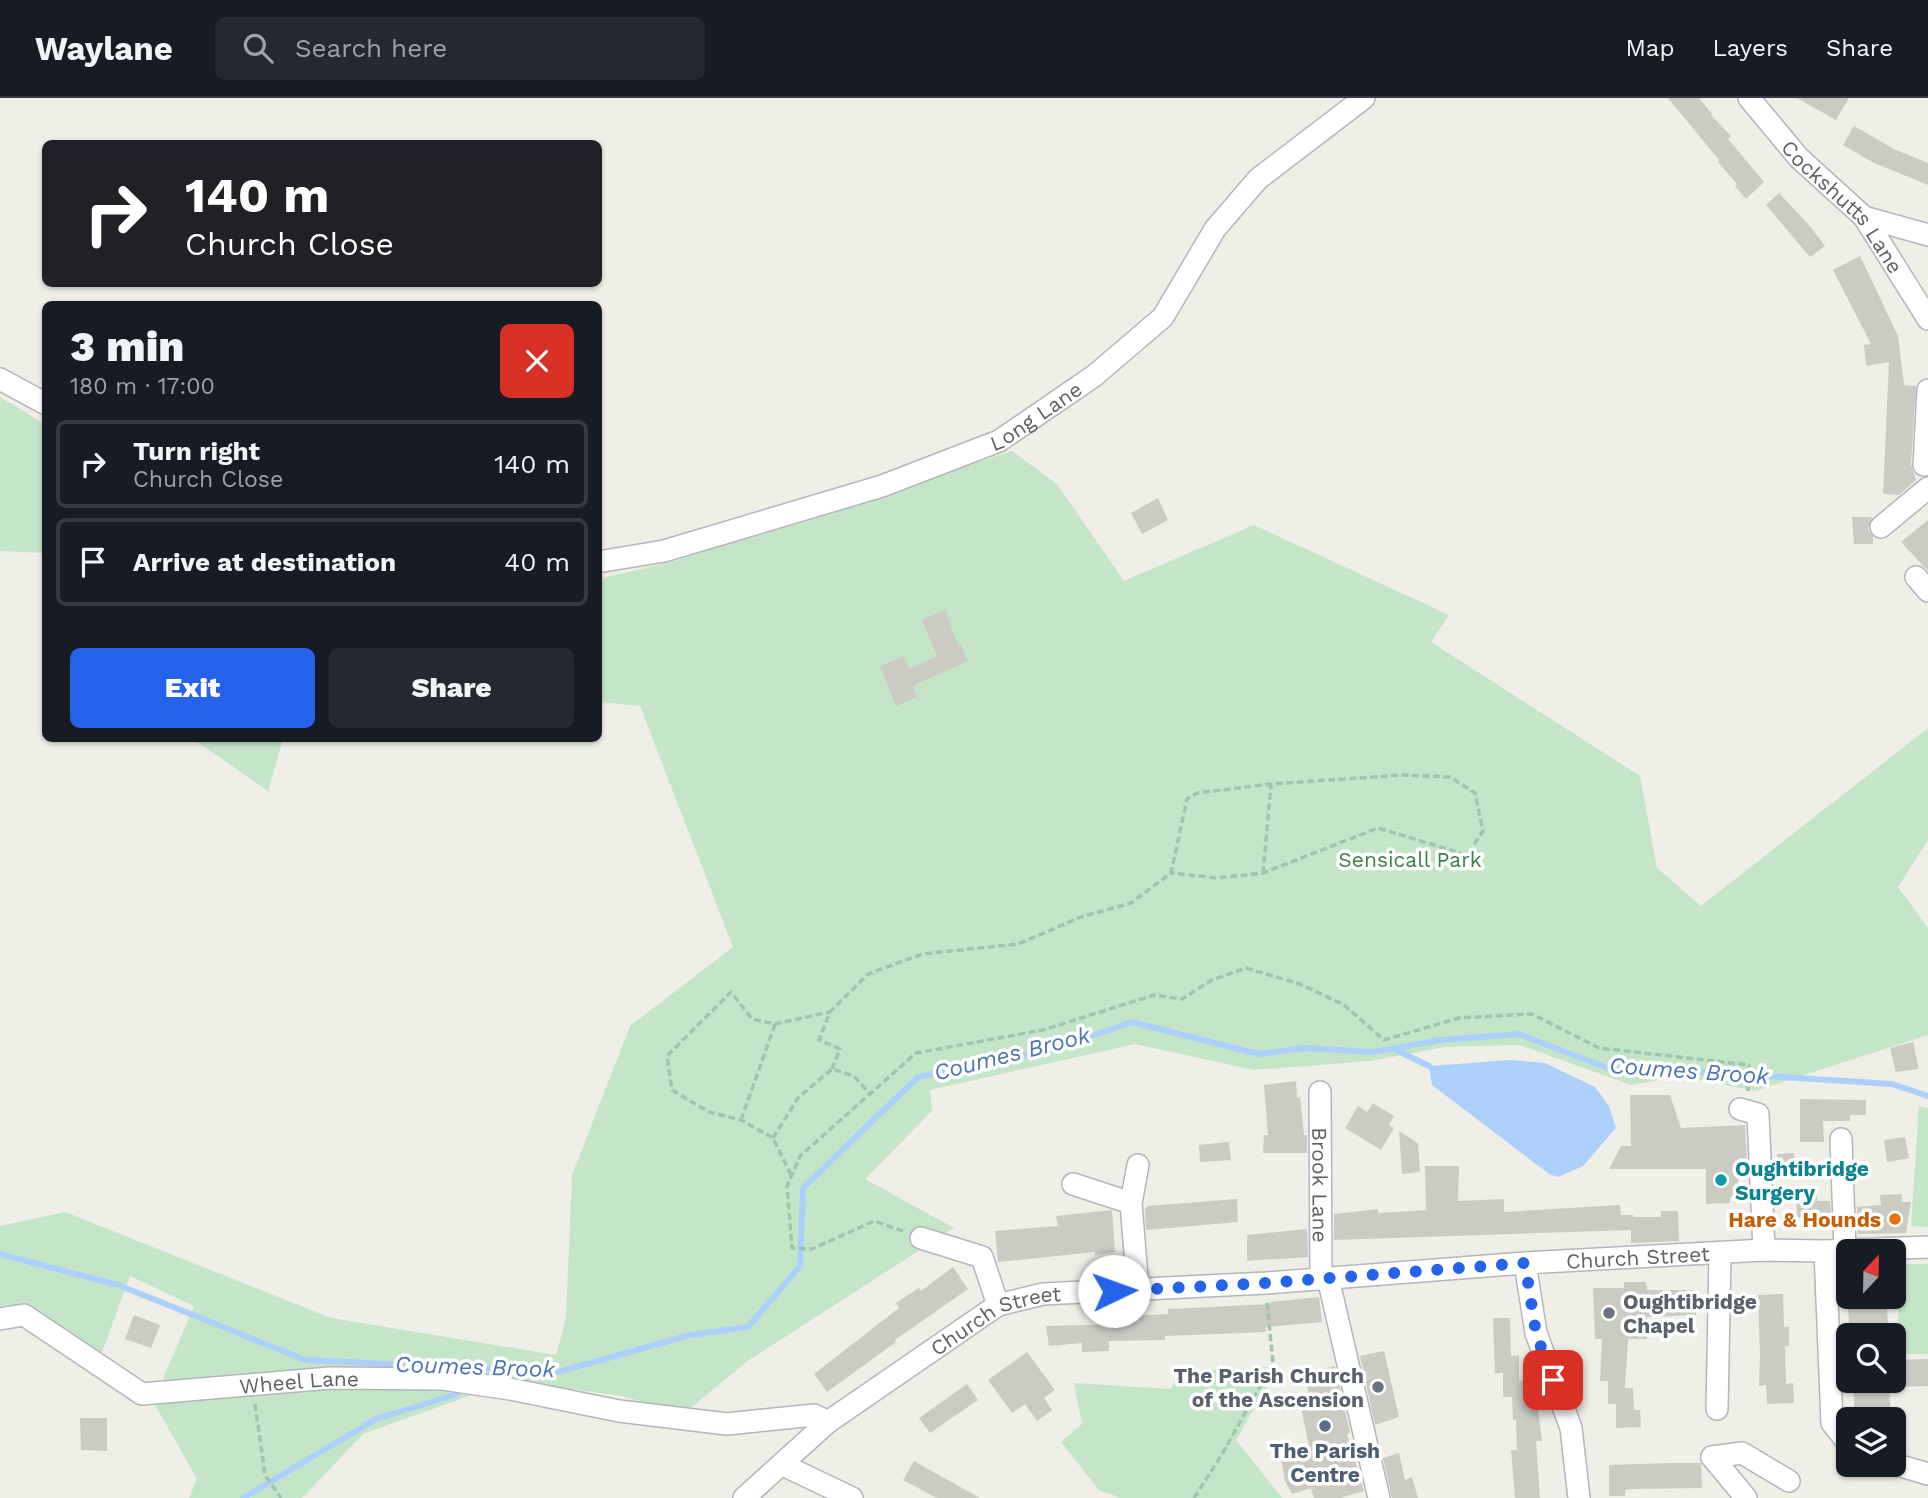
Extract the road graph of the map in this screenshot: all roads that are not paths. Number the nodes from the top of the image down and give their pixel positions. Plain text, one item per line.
1 (1364, 98) edge
2 (1749, 98) edge
3 (1864, 217) junction
4 (1928, 235) edge
5 (1926, 317) edge
6 (1928, 335) edge
7 (0, 379) edge
8 (1928, 390) edge
9 (42, 402) edge
10 (1924, 465) dead end
11 (1928, 488) edge
12 (1881, 527) dead end
13 (602, 561) edge
14 (1320, 1092) dead end
15 (1743, 1099) road end
16 (1841, 1139) dead end
17 (1138, 1165) dead end
18 (1073, 1184) dead end
19 (1131, 1203) junction
20 (921, 1238) road end
21 (1928, 1247) edge
22 (1763, 1250) junction
23 (1835, 1251) junction
24 (1720, 1254) junction
25 (1525, 1263) junction
26 (1324, 1278) junction
27 (1138, 1290) junction
28 (998, 1305) junction
29 (0, 1319) edge
30 (1717, 1409) dead end
31 (828, 1422) junction
32 (1836, 1428) edge
33 (783, 1465) junction
34 (1906, 1468) edge
35 (1928, 1474) edge
36 (1790, 1480) dead end
37 (744, 1498) edge
38 (852, 1498) edge
39 (1379, 1498) edge
40 (1579, 1498) edge
41 (1746, 1498) edge

1 - 13 street, Long Lane
2 - 3 street, Cockshutts Lane
3 - 4 street
3 - 5 street, Cockshutts Lane
5 - 6 street
7 - 9 street
8 - 10 street
11 - 12 street
14 - 26 street, Brook Lane
15 - 22 street
16 - 23 street
17 - 19 street
18 - 19 street
19 - 27 street
20 - 28 street
21 - 23 street, Church Street
22 - 23 street, Church Street
22 - 24 street, Church Street
23 - 32 street
24 - 25 street, Church Street
24 - 30 street
25 - 26 street, Church Street
25 - 40 street
26 - 27 street, Church Street
26 - 39 street, Brook Lane
27 - 28 street, Church Street
28 - 31 street, Church Street
29 - 31 street, Wheel Lane
31 - 33 street, Church Street
33 - 37 street, Church Street
33 - 38 street
34 - 35 street
36 - 41 street

